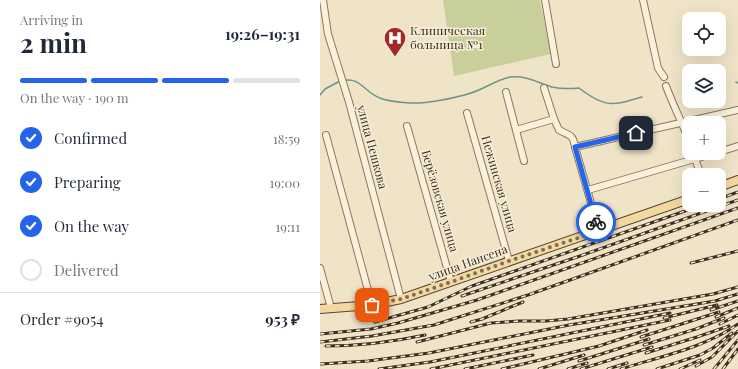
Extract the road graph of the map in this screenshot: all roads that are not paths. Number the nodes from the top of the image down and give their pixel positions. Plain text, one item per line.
1 (323, 0) edge
2 (545, 0) edge
3 (643, 0) edge
4 (556, 64) dead end
5 (664, 77) dead end
6 (666, 86) dead end
7 (544, 88) dead end
8 (506, 92) dead end
9 (738, 110) edge
10 (467, 113) dead end
11 (712, 116) edge
12 (554, 119) junction
13 (682, 123) joint
14 (407, 126) dead end
15 (516, 130) junction
16 (326, 135) dead end
17 (738, 146) edge
18 (575, 147) junction
19 (726, 150) edge
20 (682, 160) edge
21 (524, 161) dead end
22 (738, 180) edge
23 (726, 184) edge
24 (588, 190) junction
25 (682, 201) edge
26 (599, 231) junction
27 (509, 261) junction
28 (320, 268) edge
29 (451, 282) junction
30 (401, 299) junction
31 (372, 305) junction
32 (331, 308) junction
33 (320, 309) edge

1 - 30 street, улица Пешкова
2 - 4 street
3 - 5 street
6 - 13 street
7 - 12 street
8 - 15 street
9 - 11 street
10 - 27 street, Нежинская улица
12 - 15 street
12 - 18 street
13 - 18 street
14 - 29 street, Берёзовская улица
15 - 21 street
16 - 31 street
17 - 19 street
18 - 24 street
20 - 24 street
22 - 23 main road
24 - 26 street
25 - 26 main road, улица Нансена
26 - 27 main road, улица Нансена
27 - 29 main road, улица Нансена
28 - 32 street
29 - 30 main road, улица Нансена
30 - 31 main road, улица Нансена
31 - 32 main road, улица Нансена
32 - 33 main road, улица Нансена

